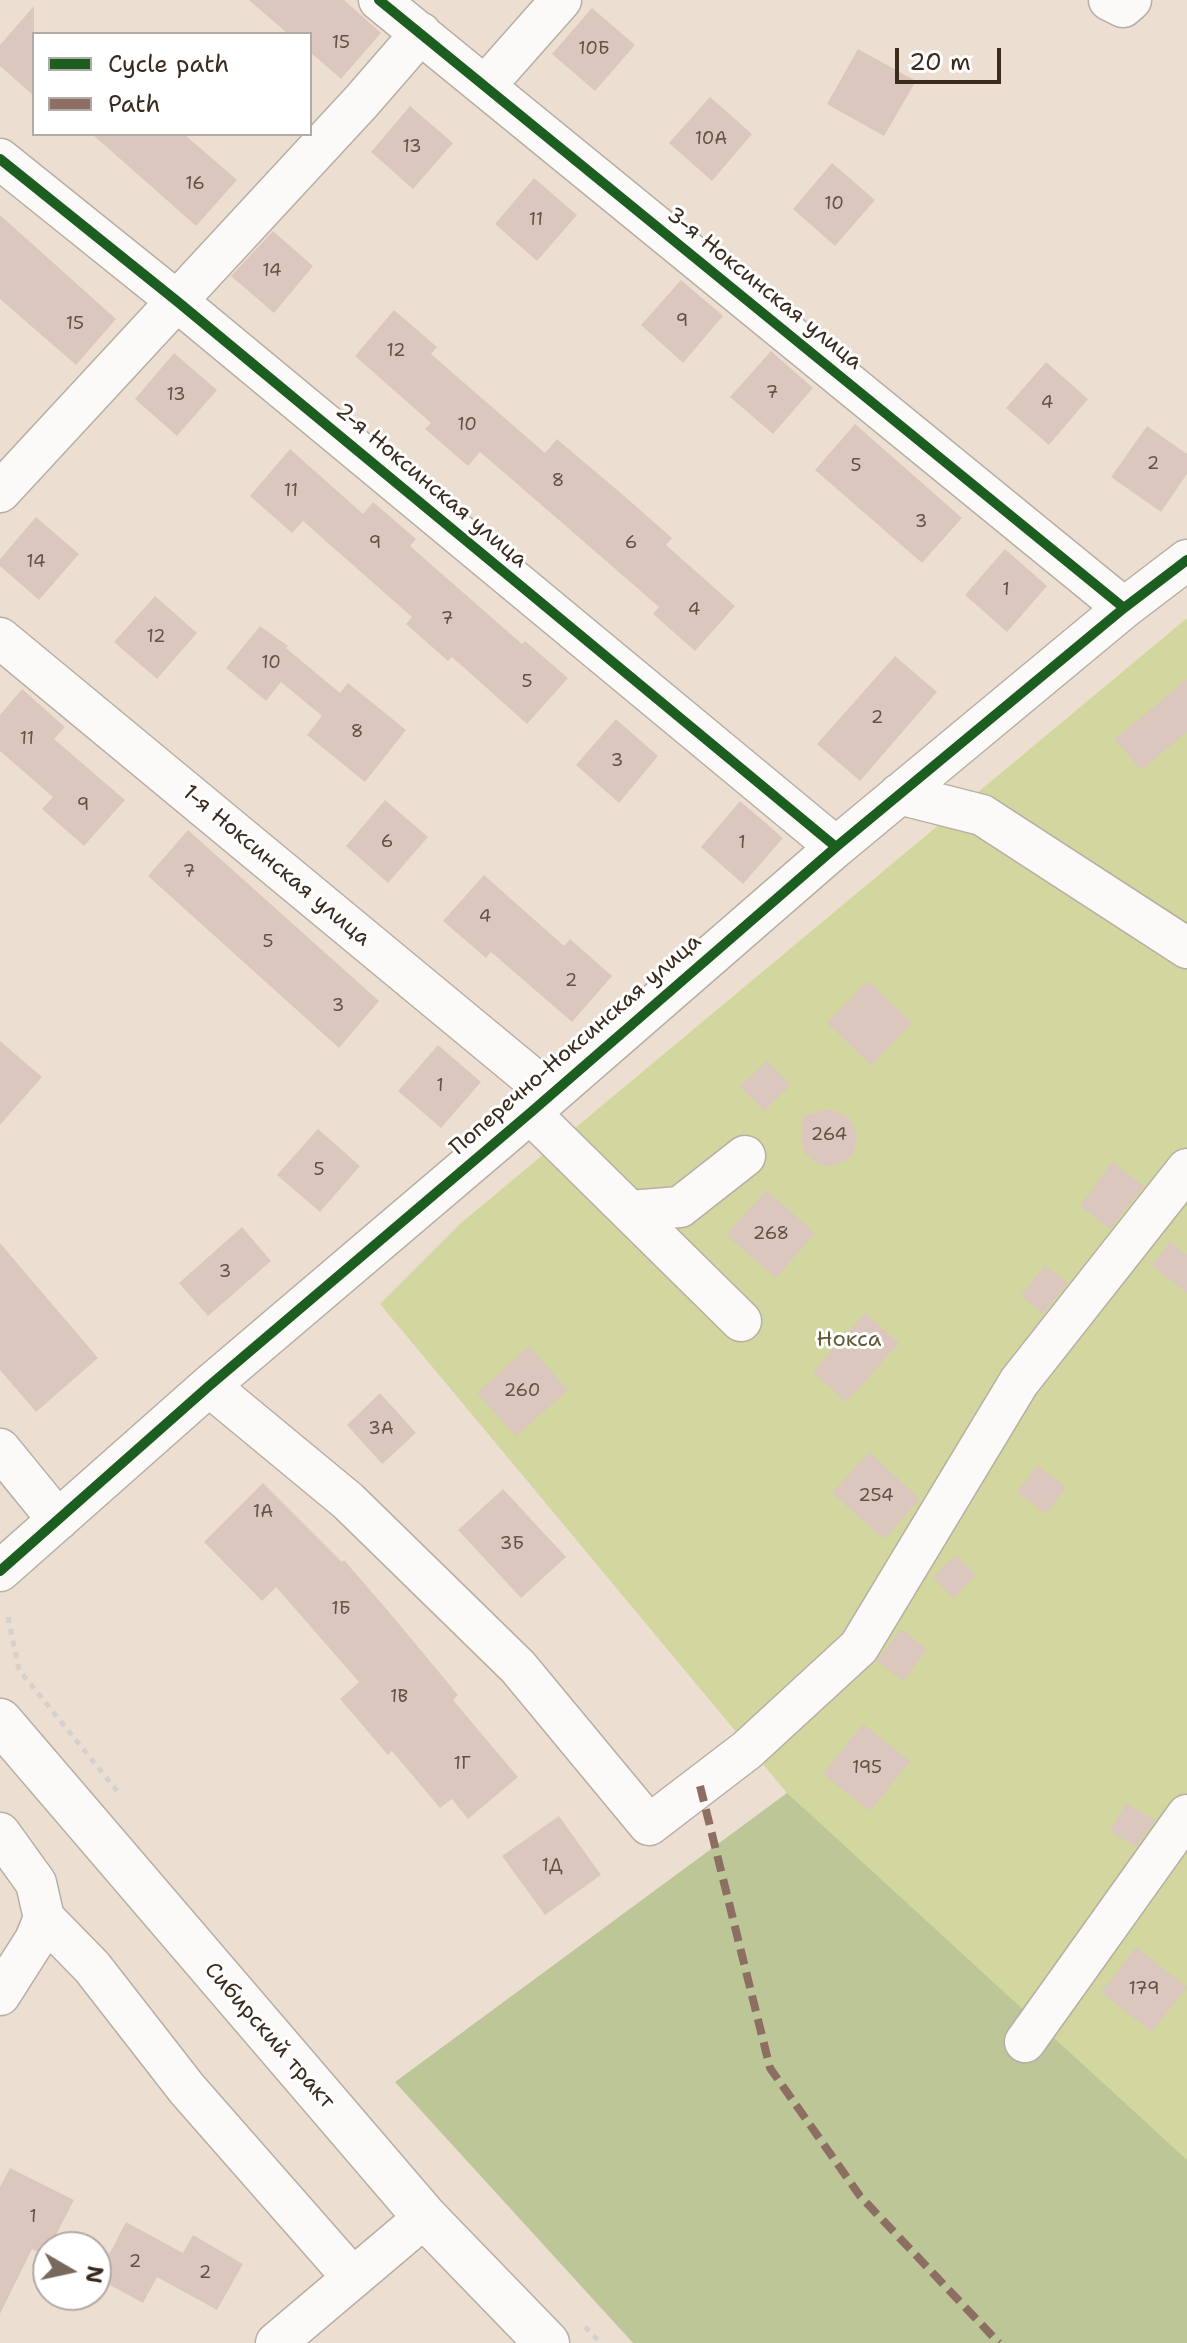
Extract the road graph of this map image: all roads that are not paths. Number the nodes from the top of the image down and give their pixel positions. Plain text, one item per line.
1 (379, 0) edge
2 (561, 0) edge
3 (1109, 0) edge
4 (1131, 0) edge
5 (421, 33) junction
6 (485, 86) junction
7 (0, 159) edge
8 (178, 302) junction
9 (0, 492) edge
10 (1187, 560) edge
11 (1124, 608) junction
12 (0, 638) edge
13 (899, 794) junction
14 (836, 847) junction
15 (1187, 948) edge
16 (540, 1104) junction
17 (745, 1156) dead end
18 (1187, 1169) edge
19 (630, 1211) junction
20 (741, 1321) dead end
21 (209, 1386) junction
22 (0, 1449) edge
23 (58, 1520) junction
24 (0, 1571) edge
25 (0, 1721) edge
26 (1187, 1815) edge
27 (0, 1833) edge
28 (44, 1918) junction
29 (0, 1995) edge
30 (1025, 2042) dead end
31 (425, 2217) junction
32 (353, 2278) junction
33 (276, 2343) edge
34 (547, 2343) edge

1 - 5 street, 3-я Ноксинская улица
2 - 6 street
3 - 4 street
5 - 6 street, 3-я Ноксинская улица
5 - 8 street
6 - 11 street, 3-я Ноксинская улица
7 - 8 street, 2-я Ноксинская улица
8 - 9 street
8 - 14 street, 2-я Ноксинская улица
10 - 11 street, Поперечно-Ноксинская улица
11 - 13 street, Поперечно-Ноксинская улица
12 - 16 street, 1-я Ноксинская улица
13 - 14 street, Поперечно-Ноксинская улица
13 - 15 street
14 - 16 street, Поперечно-Ноксинская улица
16 - 19 street, 1-я Ноксинская улица
16 - 21 street, Поперечно-Ноксинская улица
17 - 19 street
18 - 21 street
19 - 20 street, 1-я Ноксинская улица
21 - 23 street, Поперечно-Ноксинская улица
22 - 23 street
23 - 24 street, Поперечно-Ноксинская улица
25 - 31 main road, Сибирский тракт
26 - 30 street
27 - 28 street
28 - 29 street
28 - 32 street
31 - 32 street
31 - 34 main road, Сибирский тракт
32 - 33 street

